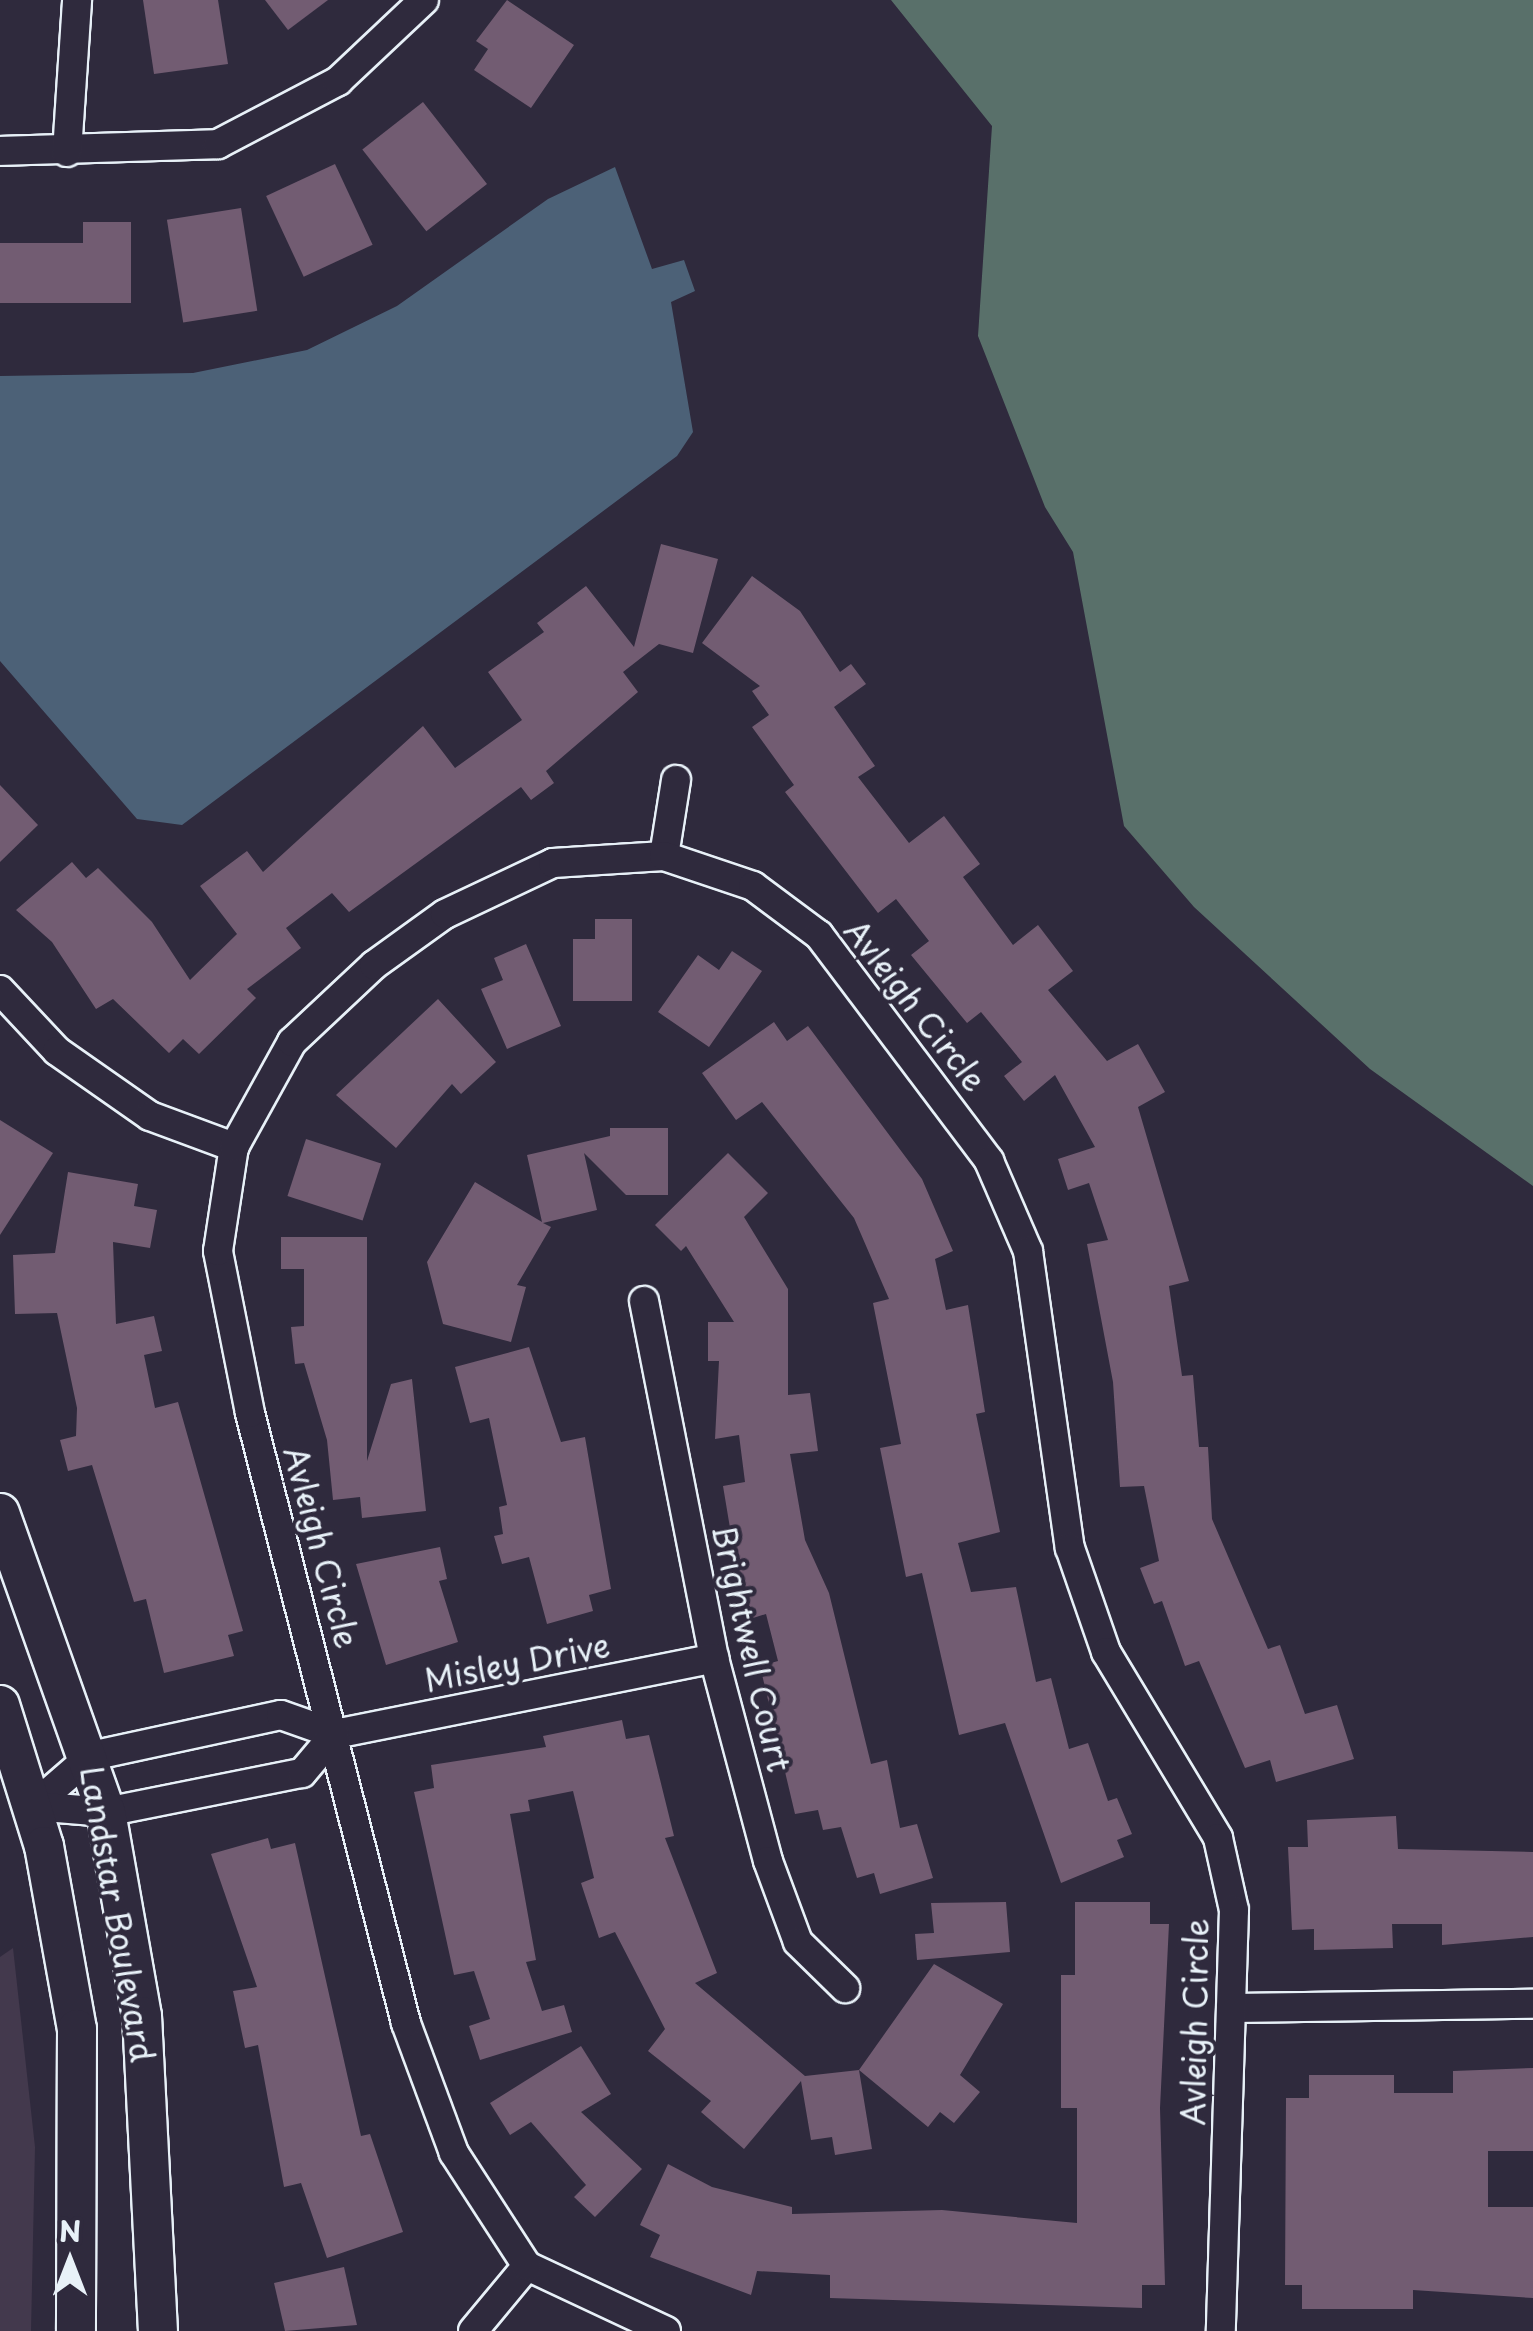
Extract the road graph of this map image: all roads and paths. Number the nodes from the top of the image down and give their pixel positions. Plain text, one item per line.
1 (77, 0) edge
2 (424, 0) edge
3 (0, 152) edge
4 (67, 152) junction
5 (676, 780) dead end
6 (664, 856) junction
7 (0, 990) edge
8 (234, 1146) junction
9 (644, 1301) dead end
10 (0, 1513) edge
11 (714, 1658) junction
12 (0, 1705) edge
13 (335, 1734) junction
14 (92, 1756) junction
15 (33, 1806) junction
16 (106, 1812) junction
17 (844, 1988) dead end
18 (1533, 2004) edge
19 (1231, 2008) junction
20 (527, 2266) junction
21 (76, 2331) edge
22 (158, 2331) edge
23 (472, 2331) edge
24 (666, 2331) edge
25 (1220, 2331) edge

1 - 4 street
2 - 4 street
3 - 4 street
5 - 6 street
6 - 8 street, Avleigh Circle
6 - 19 street, Avleigh Circle
7 - 8 street
8 - 13 street, Avleigh Circle
9 - 11 street, Brightwell Court
10 - 14 main road, Landstar Boulevard
11 - 13 street, Misley Drive
11 - 17 street, Brightwell Court
12 - 15 main road, Landstar Boulevard
13 - 14 street
13 - 16 street
13 - 20 street, Avleigh Circle
14 - 15 street
14 - 16 main road, Landstar Boulevard
15 - 16 street
15 - 21 main road, Landstar Boulevard
16 - 22 main road, Landstar Boulevard
18 - 19 street
19 - 25 street, Avleigh Circle
20 - 23 street
20 - 24 street

